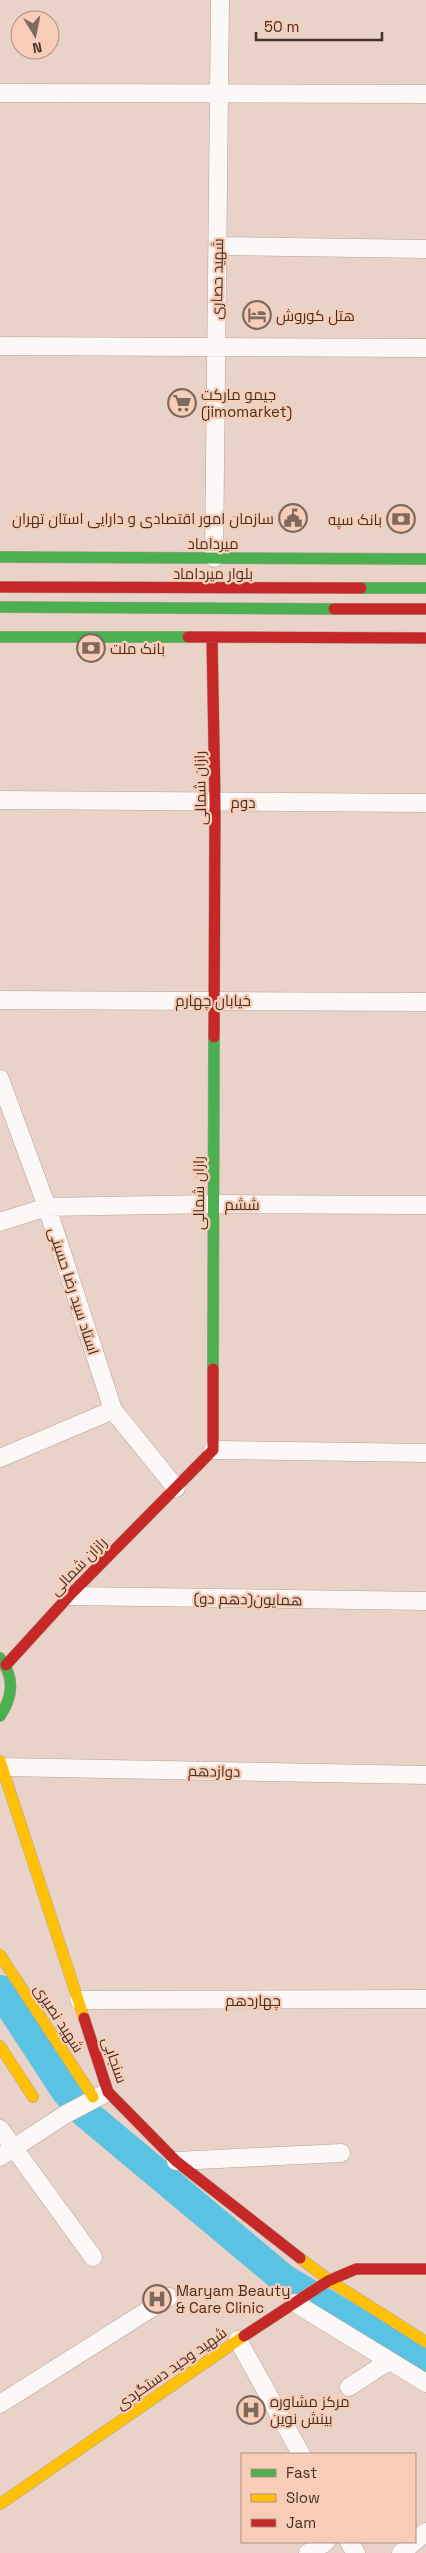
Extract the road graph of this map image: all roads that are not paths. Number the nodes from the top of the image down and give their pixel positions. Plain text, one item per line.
1 (220, 0) edge
2 (0, 93) edge
3 (219, 93) junction
4 (426, 94) edge
5 (218, 246) junction
6 (426, 249) edge
7 (0, 346) edge
8 (217, 347) junction
9 (426, 348) edge
10 (0, 557) edge
11 (214, 558) junction
12 (426, 559) edge
13 (0, 587) edge
14 (426, 588) edge
15 (0, 607) edge
16 (426, 609) edge
17 (0, 637) edge
18 (212, 637) junction
19 (426, 638) edge
20 (0, 800) edge
21 (215, 802) junction
22 (426, 803) edge
23 (0, 1000) edge
24 (213, 1000) junction
25 (426, 1002) edge
26 (0, 1079) edge
27 (214, 1204) junction
28 (426, 1204) edge
29 (47, 1208) junction
30 (0, 1222) edge
31 (113, 1410) junction
32 (214, 1450) junction
33 (426, 1453) edge
34 (0, 1458) edge
35 (176, 1488) junction
36 (69, 1596) junction
37 (426, 1601) edge
38 (3, 1661) edge
39 (0, 1716) edge
40 (1, 1764) edge
41 (426, 1775) edge
42 (0, 1955) edge
43 (426, 1999) edge
44 (80, 2000) junction
45 (0, 2046) edge
46 (101, 2094) junction
47 (33, 2097) dead end
48 (0, 2129) edge
49 (7, 2153) edge
50 (341, 2153) dead end
51 (176, 2161) junction
52 (93, 2257) dead end
53 (426, 2269) edge
54 (329, 2281) junction
55 (169, 2297) dead end
56 (296, 2303) junction
57 (238, 2340) junction
58 (426, 2342) edge
59 (389, 2360) junction
60 (426, 2383) edge
61 (349, 2387) dead end
62 (0, 2404) edge
63 (300, 2453) edge
64 (0, 2504) edge
65 (426, 2532) edge
66 (416, 2540) edge
67 (324, 2543) edge
68 (413, 2543) edge
69 (308, 2553) edge
70 (401, 2553) edge

1 - 3 street, شهید حصاری
2 - 3 street
3 - 4 street
3 - 5 street, شهید حصاری
5 - 6 street
5 - 8 street, شهید حصاری
7 - 8 street
8 - 9 street
8 - 11 street, شهید حصاری
10 - 11 main road, میرداماد
11 - 12 main road, میرداماد
13 - 14 main road, بلوار میرداماد
15 - 16 main road
17 - 18 main road
18 - 19 main road
18 - 21 main road, رازان شمالی
20 - 21 street, دوم
21 - 22 street, دوم
21 - 24 main road, رازان شمالی
23 - 24 street, خیابان چهارم
24 - 25 street, خیابان چهارم
24 - 27 main road, رازان شمالی
26 - 29 street, استاد سید رضا حسینی
27 - 28 street, ششم
27 - 29 street, ششم
27 - 32 main road, رازان شمالی
29 - 30 street, ششم
29 - 31 street, استاد سید رضا حسینی
31 - 34 street
31 - 35 street, استاد سید رضا حسینی
32 - 33 street
32 - 35 main road, رازان شمالی
35 - 36 main road, رازان شمالی
36 - 37 street, همایون(دهم دو)
36 - 38 main road, رازان شمالی
38 - 39 main road
40 - 41 street, دوازدهم
40 - 44 main road, سنجابی
42 - 46 main road, شهید نصیری
43 - 44 street, چهاردهم
44 - 46 main road, سنجابی
45 - 47 main road
46 - 49 street
46 - 51 main road, سنجابی
48 - 49 street
49 - 52 street
50 - 51 street
51 - 54 main road, سنجابی
53 - 54 main road, شهید وحید دستگردی
54 - 56 main road, شهید وحید دستگردی
54 - 58 main road, سنجابی
55 - 62 street
56 - 57 main road, شهید وحید دستگردی
56 - 59 street
57 - 63 street
57 - 64 main road, شهید وحید دستگردی
59 - 60 street
59 - 61 street
65 - 66 street
67 - 69 street
68 - 70 street

